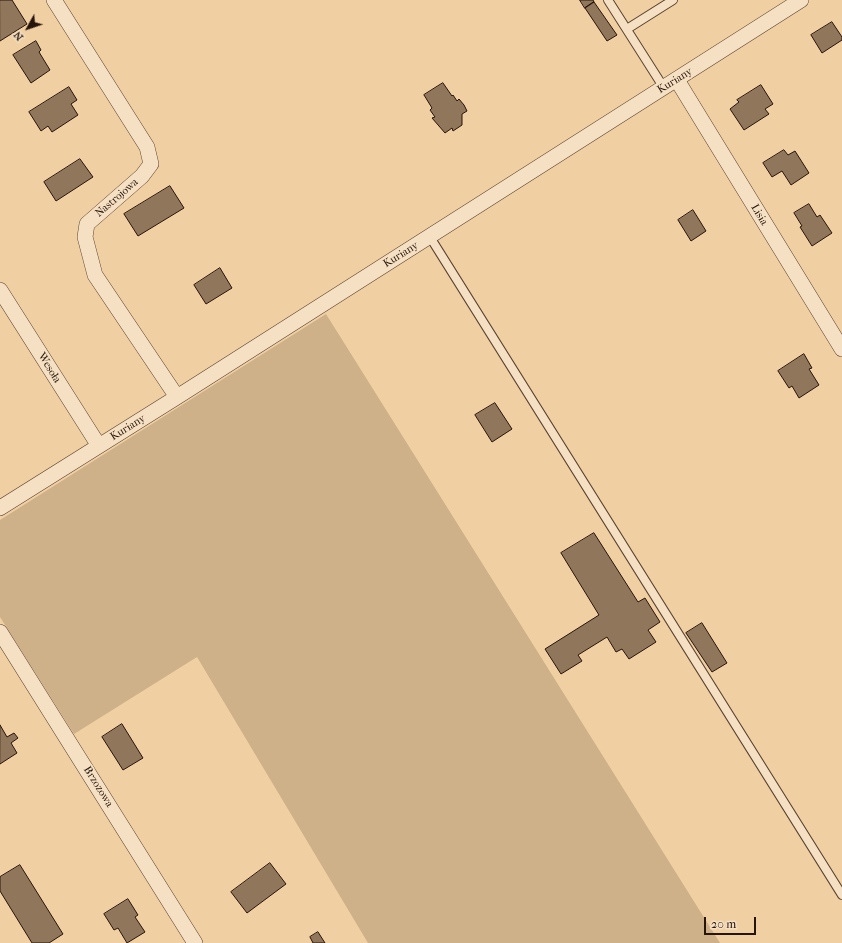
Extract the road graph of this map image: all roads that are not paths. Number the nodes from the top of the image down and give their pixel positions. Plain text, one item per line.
1 (54, 0) edge
2 (608, 0) edge
3 (673, 0) edge
4 (791, 3) edge
5 (627, 29) junction
6 (677, 80) junction
7 (664, 88) junction
8 (430, 237) junction
9 (0, 290) edge
10 (842, 349) edge
11 (177, 397) junction
12 (99, 446) junction
13 (0, 508) edge
14 (0, 632) edge
15 (842, 895) edge
16 (195, 943) edge

1 - 11 street, Nastrojowa
2 - 5 lane
3 - 5 lane
4 - 6 street, Kuriany
5 - 7 lane
6 - 7 street, Kuriany
6 - 10 street, Lisia
7 - 8 street, Kuriany
8 - 11 street, Kuriany
8 - 15 lane
9 - 12 street, Wesoła
11 - 12 street, Kuriany
12 - 13 street, Kuriany
14 - 16 street, Brzozowa

